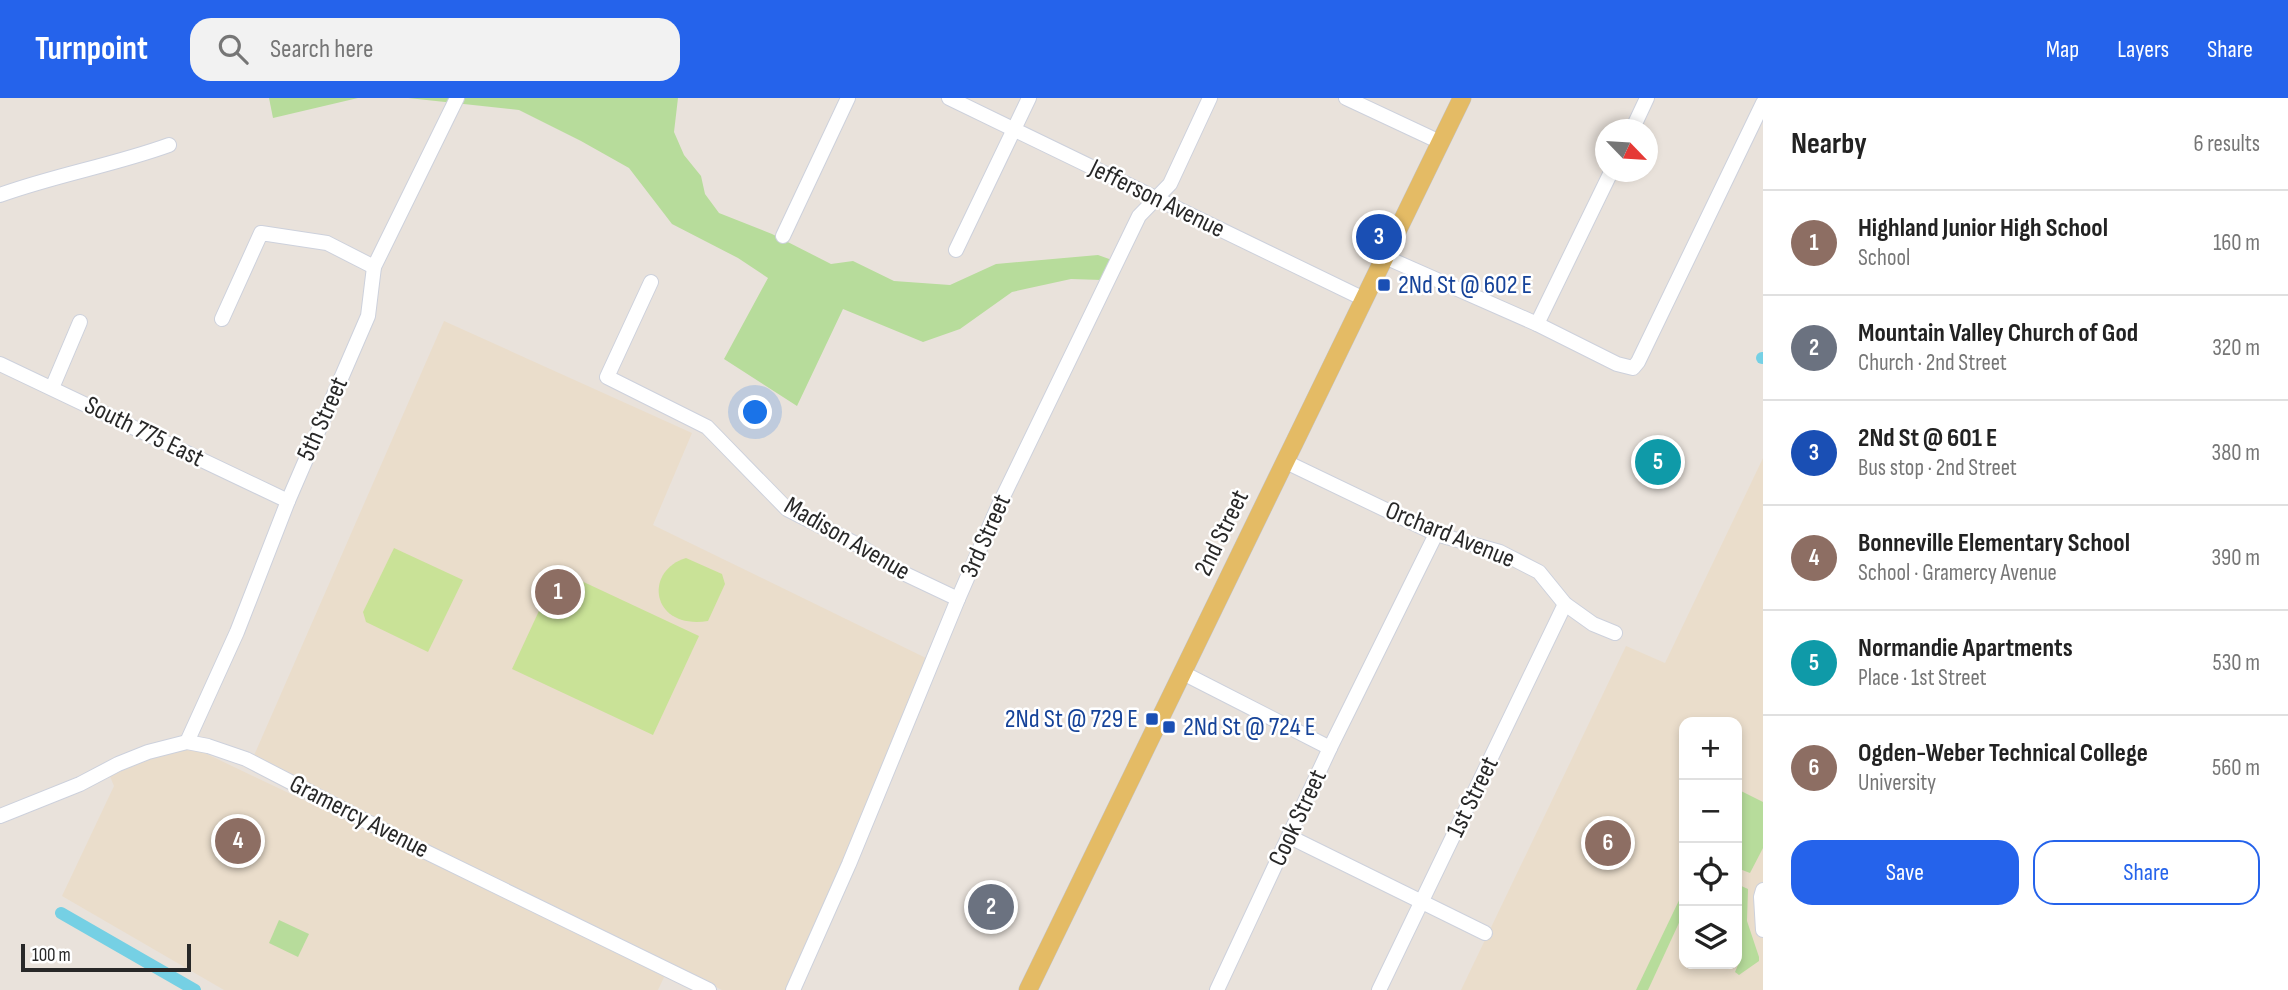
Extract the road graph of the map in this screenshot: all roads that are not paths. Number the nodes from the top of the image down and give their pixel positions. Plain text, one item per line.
1 (457, 98) edge
2 (848, 98) edge
3 (949, 98) edge
4 (1028, 98) edge
5 (1210, 98) edge
6 (1346, 98) edge
7 (1462, 98) edge
8 (1647, 98) edge
9 (1763, 103) edge
10 (1637, 119) edge
11 (1014, 128) junction
12 (1440, 142) junction
13 (169, 145) dead end
14 (1606, 182) edge
15 (0, 195) edge
16 (1157, 200) junction
17 (783, 236) dead end
18 (956, 250) dead end
19 (1385, 257) junction
20 (374, 267) junction
21 (651, 282) dead end
22 (1364, 299) junction
23 (222, 319) dead end
24 (80, 322) dead end
25 (1536, 324) junction
26 (0, 364) edge
27 (52, 388) junction
28 (1286, 462) junction
29 (288, 501) junction
30 (1436, 534) junction
31 (958, 599) junction
32 (1565, 604) junction
33 (1615, 633) dead end
34 (1183, 673) junction
35 (187, 742) junction
36 (1331, 748) junction
37 (0, 816) edge
38 (1290, 837) junction
39 (1763, 890) edge
40 (1422, 904) junction
41 (1763, 930) edge
42 (1485, 933) dead end
43 (709, 990) edge
44 (793, 990) edge
45 (1028, 990) edge
46 (1217, 990) edge
47 (1379, 990) edge

1 - 20 street, 5th Street
2 - 17 street
3 - 11 street, Jefferson Avenue
4 - 11 street
5 - 16 street, 3rd Street
6 - 12 street
7 - 12 main road, 2nd Street
8 - 10 street
9 - 25 street
11 - 16 street, Jefferson Avenue
11 - 18 street
12 - 19 main road, 2nd Street
13 - 15 street
14 - 25 street
16 - 22 street, Jefferson Avenue
16 - 31 street, 3rd Street
19 - 22 main road, 2nd Street
19 - 25 street
20 - 23 street
20 - 29 street, 5th Street
21 - 31 street, Madison Avenue
22 - 28 main road, 2nd Street
24 - 27 street
26 - 27 street, South 775 East
27 - 29 street, South 775 East
28 - 30 street, Orchard Avenue
28 - 34 main road, 2nd Street
29 - 35 street, 5th Street
30 - 32 street, Orchard Avenue
30 - 36 street, Cook Street
31 - 44 street, 3rd Street
32 - 33 street, Orchard Avenue
32 - 40 street, 1st Street
34 - 36 street
34 - 45 main road, 2nd Street
35 - 37 street, Gramercy Avenue
35 - 43 street, Gramercy Avenue
36 - 38 street, Cook Street
38 - 40 street
38 - 46 street, Cook Street
39 - 41 street
40 - 42 street
40 - 47 street, 1st Street

